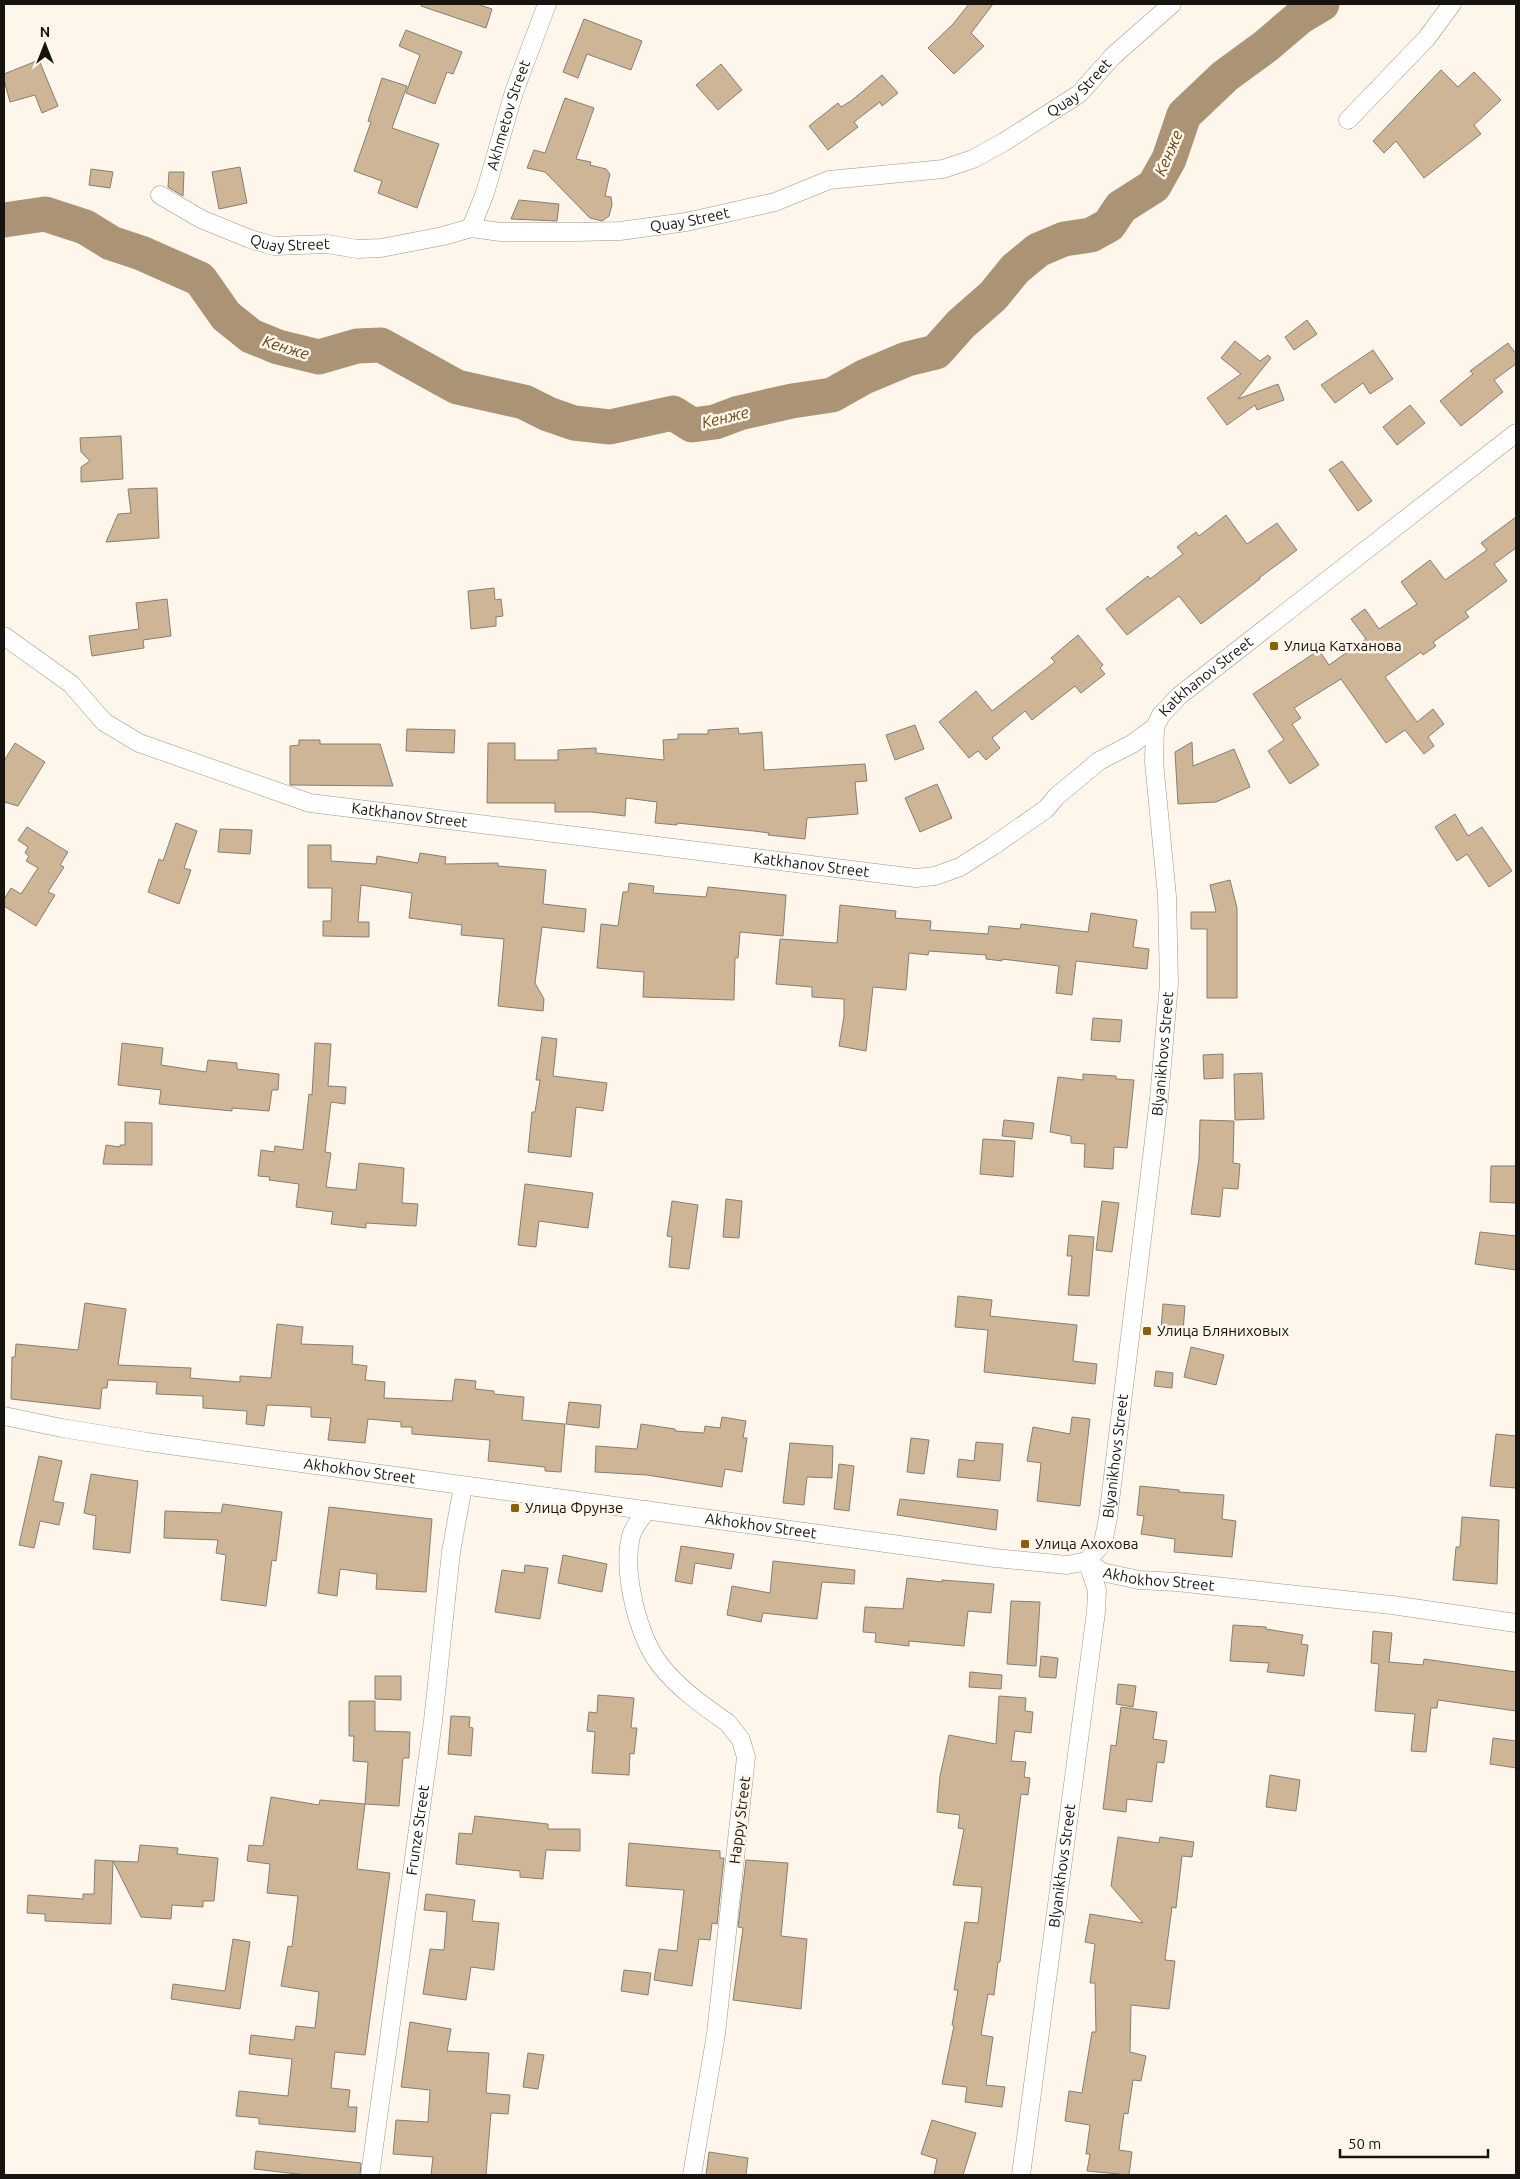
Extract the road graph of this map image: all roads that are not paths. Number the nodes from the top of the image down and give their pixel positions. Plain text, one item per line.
1 (547, 4) edge
2 (1172, 4) edge
3 (1452, 4) edge
4 (1348, 120) dead end
5 (160, 195) dead end
6 (471, 228) junction
7 (1516, 433) edge
8 (4, 636) edge
9 (1155, 727) junction
10 (4, 1416) edge
11 (463, 1486) junction
12 (647, 1510) junction
13 (1088, 1561) junction
14 (1516, 1623) edge
15 (370, 2175) edge
16 (692, 2175) edge
17 (1021, 2175) edge

1 - 6 street, Akhmetov Street
2 - 6 street, Quay Street
3 - 4 street
5 - 6 street, Quay Street
7 - 9 street, Katkhanov Street
8 - 9 street, Katkhanov Street
9 - 13 street, Blyanikhovs Street
10 - 11 street, Akhokhov Street
11 - 12 street, Akhokhov Street
11 - 15 street, Frunze Street
12 - 13 street, Akhokhov Street
12 - 16 street, Happy Street
13 - 14 street, Akhokhov Street
13 - 17 street, Blyanikhovs Street

